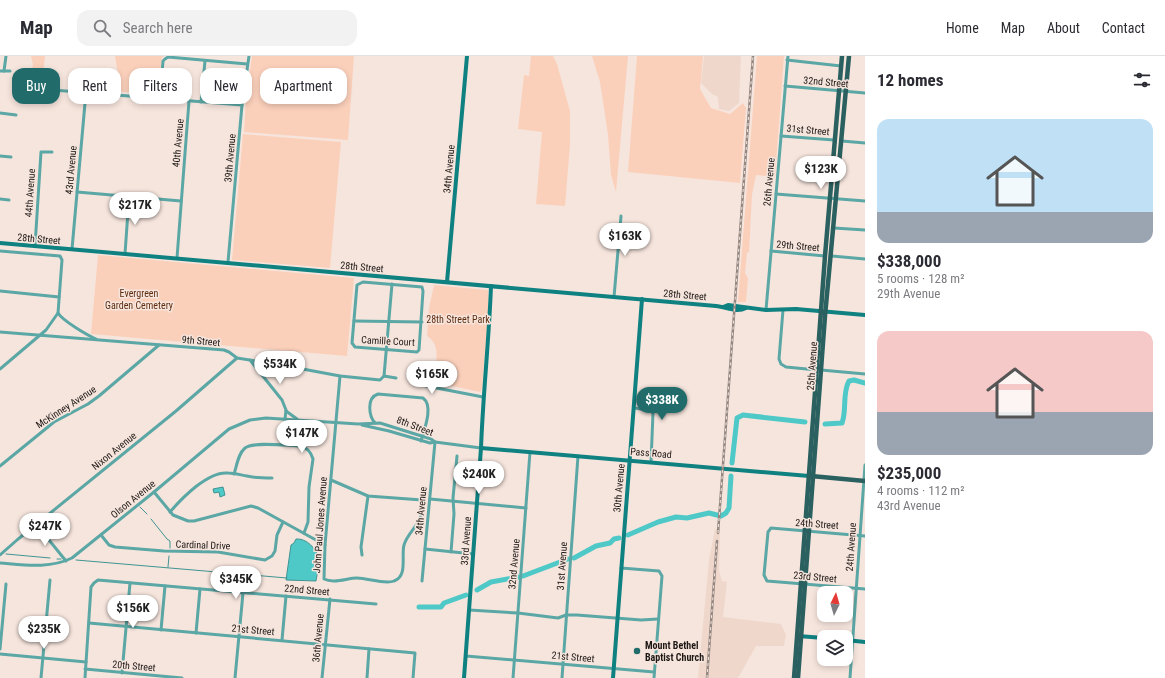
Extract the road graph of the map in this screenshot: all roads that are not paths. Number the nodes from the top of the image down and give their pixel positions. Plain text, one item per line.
1 (6, 56) edge
2 (249, 56) edge
3 (467, 56) edge
4 (788, 56) edge
5 (842, 56) edge
6 (849, 56) edge
7 (205, 60) junction
8 (787, 60) junction
9 (247, 64) junction
10 (841, 66) junction
11 (162, 68) edge
12 (204, 68) edge
13 (2, 71) edge
14 (10, 71) dead end
15 (785, 86) junction
16 (839, 91) junction
17 (846, 91) junction
18 (865, 93) edge
19 (85, 104) edge
20 (189, 104) edge
21 (228, 104) edge
22 (242, 105) junction
23 (0, 113) edge
24 (16, 115) dead end
25 (781, 136) junction
26 (834, 140) junction
27 (842, 141) junction
28 (865, 143) edge
29 (52, 152) dead end
30 (0, 156) edge
31 (11, 157) dead end
32 (77, 192) junction
33 (776, 194) junction
34 (129, 197) junction
35 (829, 198) junction
36 (0, 199) edge
37 (836, 199) junction
38 (9, 200) dead end
39 (865, 201) edge
40 (181, 202) junction
41 (621, 216) dead end
42 (834, 228) junction
43 (865, 230) edge
44 (0, 243) edge
45 (35, 246) junction
46 (72, 249) junction
47 (0, 251) edge
48 (771, 251) junction
49 (125, 254) junction
50 (825, 256) junction
51 (832, 256) junction
52 (177, 258) junction
53 (865, 259) edge
54 (228, 262) junction
55 (447, 282) junction
56 (392, 284) junction
57 (491, 286) junction
58 (0, 292) edge
59 (59, 297) junction
60 (614, 297) junction
61 (642, 299) junction
62 (766, 310) junction
63 (783, 310) junction
64 (823, 311) junction
65 (58, 313) junction
66 (865, 315) edge
67 (354, 321) junction
68 (389, 322) junction
69 (422, 322) junction
70 (0, 332) edge
71 (40, 336) junction
72 (100, 341) junction
73 (159, 345) junction
74 (386, 350) junction
75 (237, 358) junction
76 (250, 360) junction
77 (0, 369) edge
78 (819, 370) junction
79 (865, 374) edge
80 (340, 376) junction
81 (384, 376) junction
82 (396, 378) dead end
83 (421, 386) dead end
84 (483, 397) junction
85 (634, 408) junction
86 (286, 410) junction
87 (285, 419) junction
88 (299, 420) junction
89 (336, 423) junction
90 (375, 423) junction
91 (358, 424) junction
92 (230, 429) joint
93 (400, 429) junction
94 (398, 434) junction
95 (422, 436) junction
96 (421, 441) junction
97 (435, 442) junction
98 (481, 448) junction
99 (530, 452) junction
100 (457, 456) dead end
101 (578, 456) junction
102 (630, 460) junction
103 (651, 462) junction
104 (865, 465) edge
105 (0, 466) edge
106 (234, 474) junction
107 (811, 476) junction
108 (272, 478) dead end
109 (331, 480) junction
110 (864, 481) edge
111 (154, 492) junction
112 (368, 496) junction
113 (430, 498) junction
114 (452, 500) junction
115 (476, 503) junction
116 (526, 508) junction
117 (170, 512) junction
118 (283, 522) junction
119 (36, 524) junction
120 (807, 532) junction
121 (304, 533) junction
122 (101, 535) junction
123 (860, 536) junction
124 (865, 536) edge
125 (325, 545) junction
126 (426, 550) junction
127 (450, 552) junction
128 (473, 554) junction
129 (0, 555) edge
130 (362, 555) dead end
131 (66, 561) junction
132 (0, 563) edge
133 (621, 568) junction
134 (765, 579) joint
135 (50, 580) dead end
136 (422, 581) dead end
137 (130, 583) junction
138 (803, 583) junction
139 (6, 584) dead end
140 (165, 586) junction
141 (857, 588) junction
142 (200, 589) junction
143 (865, 589) edge
144 (243, 593) junction
145 (286, 596) junction
146 (330, 599) junction
147 (376, 604) dead end
148 (469, 610) junction
149 (518, 613) junction
150 (566, 614) junction
151 (617, 619) junction
152 (658, 620) junction
153 (89, 623) junction
154 (126, 627) junction
155 (161, 630) junction
156 (196, 633) junction
157 (799, 636) junction
158 (239, 637) junction
159 (817, 637) edge
160 (282, 640) junction
161 (853, 640) joint
162 (865, 642) edge
163 (326, 645) junction
164 (0, 649) edge
165 (370, 649) junction
166 (0, 654) edge
167 (466, 656) junction
168 (539, 657) dead end
169 (43, 658) junction
170 (514, 660) junction
171 (86, 662) junction
172 (538, 662) junction
173 (562, 664) junction
174 (851, 666) edge
175 (613, 668) junction
176 (85, 669) junction
177 (654, 672) junction
178 (122, 673) junction
179 (127, 673) junction
180 (41, 678) edge
181 (85, 678) edge
182 (127, 678) edge
183 (182, 678) edge
184 (235, 678) edge
185 (322, 678) edge
186 (367, 678) edge
187 (413, 678) edge
188 (464, 678) edge
189 (513, 678) edge
190 (562, 678) edge
191 (613, 678) edge
192 (654, 678) edge
193 (794, 678) edge
194 (798, 678) edge
195 (850, 678) edge

1 - 13 street
2 - 9 street, 39th Avenue
3 - 55 main road, 34th Avenue
4 - 8 street, 26th Avenue
5 - 10 main road, 25th Avenue
6 - 17 main road, 25th Avenue
7 - 9 street
7 - 11 street
7 - 12 street
8 - 10 street
8 - 15 street, 26th Avenue
9 - 22 street, 39th Avenue
10 - 16 main road, 25th Avenue
13 - 14 street
15 - 16 street, 32nd Street
15 - 25 street, 26th Avenue
16 - 17 street, 32nd Street
16 - 26 main road, 25th Avenue
17 - 18 street, 32nd Street
17 - 27 main road, 25th Avenue
19 - 32 street, 43rd Avenue
20 - 40 street, 40th Avenue
21 - 22 street
22 - 54 street, 39th Avenue
23 - 24 street
25 - 26 street, 31st Street
25 - 33 street, 26th Avenue
26 - 35 main road, 25th Avenue
27 - 28 street, 31st Street
27 - 37 main road, 25th Avenue
29 - 45 street, 44th Avenue
30 - 31 street
32 - 34 street
32 - 46 street, 43rd Avenue
33 - 35 street
33 - 48 street, 26th Avenue
34 - 40 street
34 - 49 street
35 - 37 street
35 - 50 main road, 25th Avenue
36 - 38 street
37 - 39 street
37 - 42 main road, 25th Avenue
40 - 52 street, 40th Avenue
41 - 60 street
42 - 43 street
42 - 51 main road, 25th Avenue
44 - 45 main road, 28th Street
45 - 46 main road, 28th Street
46 - 49 main road, 28th Street
47 - 59 street
48 - 50 street, 29th Street
48 - 62 street, 26th Avenue
49 - 52 main road, 28th Street
50 - 64 main road, 25th Avenue
51 - 53 street, 29th Street
51 - 64 main road, 25th Avenue
52 - 54 main road, 28th Street
54 - 55 main road, 28th Street
55 - 57 main road, 28th Street
56 - 67 street, Camille Court
56 - 68 street
56 - 69 street, Camille Court
57 - 60 main road, 28th Street
57 - 84 main road, 33rd Avenue
58 - 59 street
59 - 65 street
60 - 61 main road, 28th Street
61 - 62 main road, 28th Street
61 - 85 main road, 30th Avenue
62 - 63 main road, 28th Street
63 - 64 main road, 28th Street
63 - 78 street
64 - 66 main road, 28th Street
64 - 78 main road, 25th Avenue
65 - 71 street
65 - 72 street
67 - 68 street, Camille Court
67 - 74 street, Camille Court
68 - 69 street, Camille Court
68 - 74 street
69 - 74 street, Camille Court
70 - 71 street, 9th Street
71 - 72 street, 9th Street
71 - 77 street
72 - 73 street, 9th Street
73 - 75 street, 9th Street
73 - 105 street, McKinney Avenue
74 - 81 street
75 - 76 street, 9th Street
75 - 119 street, Nixon Avenue
76 - 80 street, 9th Street
76 - 86 street
78 - 79 street
78 - 107 main road, 25th Avenue
80 - 81 street, 9th Street
80 - 89 street, John Paul Jones Avenue
81 - 82 street, 9th Street
83 - 84 street
84 - 98 main road, 33rd Avenue
85 - 102 main road, 30th Avenue
85 - 103 street
86 - 87 street
86 - 88 street
87 - 88 street, 8th Street
87 - 92 street, 8th Street
88 - 89 street, 8th Street
89 - 91 street, 8th Street
89 - 109 street, John Paul Jones Avenue
90 - 91 street, 8th Street
90 - 93 street, 8th Street
90 - 95 street
91 - 94 street, 8th Street
92 - 111 street, Olson Avenue
93 - 94 street
93 - 95 street, 8th Street
94 - 96 street, 8th Street
95 - 96 street
95 - 97 street, 8th Street
96 - 97 street, 8th Street
97 - 98 street, Pass Road
97 - 113 street, 34th Avenue
98 - 99 main road, Pass Road
98 - 115 main road, 33rd Avenue
99 - 101 main road, Pass Road
99 - 116 street, 32nd Avenue
100 - 114 street
101 - 102 main road, Pass Road
101 - 150 street, 31st Avenue
102 - 103 main road, Pass Road
102 - 133 main road, 30th Avenue
103 - 107 main road, Pass Road
104 - 110 street, 24th Avenue
106 - 108 street
106 - 117 street
106 - 121 street
107 - 110 main road, Pass Road
107 - 120 main road, 25th Avenue
109 - 112 street
109 - 125 street, John Paul Jones Avenue
110 - 123 street, 24th Avenue
111 - 117 street
111 - 122 street, Olson Avenue
112 - 125 street, John Paul Jones Avenue
112 - 130 street
113 - 114 street
113 - 126 street, 34th Avenue
114 - 115 street
114 - 127 street
115 - 116 street
115 - 128 main road, 33rd Avenue
116 - 149 street, 32nd Avenue
117 - 118 street
118 - 121 street
118 - 122 street, Cardinal Drive
119 - 129 street, Nixon Avenue
119 - 131 street
120 - 123 street, 24th Street
120 - 134 street, 24th Street
120 - 138 main road, 25th Avenue
121 - 125 street
122 - 131 street, Olson Avenue
123 - 124 street, 24th Street
123 - 141 street, 24th Avenue
126 - 127 street
126 - 136 street, 34th Avenue
127 - 128 street
128 - 148 main road, 33rd Avenue
131 - 132 street, Olson Avenue
133 - 151 main road, 30th Avenue
133 - 152 street
134 - 138 street, 23rd Street
135 - 169 street
137 - 140 street, 22nd Street
137 - 153 street, 22nd Street
137 - 154 street
138 - 141 street, 23rd Street
138 - 157 main road, 25th Avenue
139 - 164 street
140 - 142 street, 22nd Street
140 - 155 street
141 - 143 street, 23rd Street
141 - 161 street, 24th Avenue
142 - 144 street, 22nd Street
142 - 156 street
144 - 145 street, 22nd Street
144 - 158 street
145 - 146 street, 22nd Street
145 - 160 street
146 - 147 street, 22nd Street
146 - 163 street, 36th Avenue
148 - 149 street
148 - 167 main road, 33rd Avenue
149 - 150 street
149 - 170 street, 32nd Avenue
150 - 151 street
150 - 173 street, 31st Avenue
151 - 152 street
151 - 175 main road, 30th Avenue
152 - 177 street
153 - 154 street, 21st Street
153 - 171 street
154 - 155 street, 21st Street
154 - 178 street
155 - 156 street, 21st Street
156 - 158 street, 21st Street
157 - 159 main road
157 - 193 main road, 25th Avenue
157 - 194 main road, 25th Avenue
158 - 160 street, 21st Street
158 - 184 street
160 - 163 street, 21st Street
161 - 162 main road
163 - 165 street, 21st Street
163 - 185 street, 36th Avenue
165 - 186 street
165 - 187 street, 21st Street
166 - 169 street
167 - 170 street, 21st Street
167 - 188 main road, 33rd Avenue
168 - 172 street
169 - 171 street
169 - 180 street
170 - 172 street, 21st Street
170 - 189 street, 32nd Avenue
171 - 176 street
172 - 173 street, 21st Street
173 - 175 street, 21st Street
173 - 190 street, 31st Avenue
174 - 195 street, 24th Avenue
175 - 177 street, 21st Street
175 - 191 main road, 30th Avenue
176 - 178 street, 20th Street
176 - 181 street
177 - 192 street
178 - 179 street, 20th Street
179 - 182 street
179 - 183 street, 20th Street

